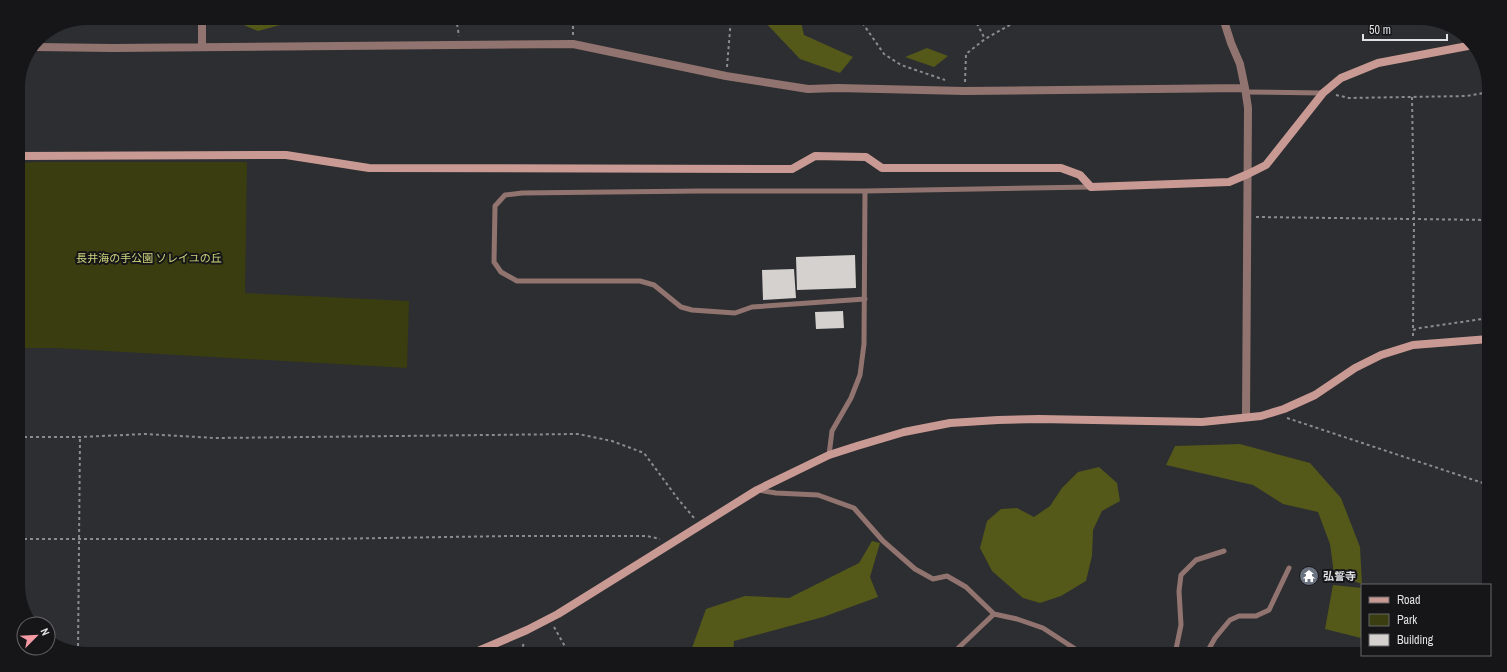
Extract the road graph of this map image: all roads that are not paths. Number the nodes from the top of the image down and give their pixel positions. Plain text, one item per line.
1 (202, 25) edge
2 (1226, 25) edge
3 (1467, 46) edge
4 (40, 47) edge
5 (202, 47) junction
6 (1246, 90) junction
7 (1323, 93) junction
8 (25, 156) edge
9 (1248, 174) junction
10 (1091, 187) junction
11 (865, 191) junction
12 (865, 299) junction
13 (1482, 340) edge
14 (1246, 417) junction
15 (829, 455) junction
16 (757, 490) junction
17 (1224, 551) dead end
18 (1289, 568) dead end
19 (994, 614) junction
20 (487, 647) edge
21 (959, 647) edge
22 (1072, 647) edge
23 (1176, 647) edge
24 (1210, 647) edge

1 - 5 street
2 - 6 street
3 - 7 street
4 - 5 street
5 - 6 street
6 - 7 lane
6 - 9 street
7 - 9 street
8 - 10 street
9 - 10 street
9 - 14 street
10 - 11 lane
11 - 12 lane
11 - 12 lane
12 - 15 lane
13 - 14 street
14 - 15 street
15 - 16 street
16 - 19 lane
16 - 20 street
17 - 23 lane
18 - 24 lane
19 - 21 lane
19 - 22 lane

